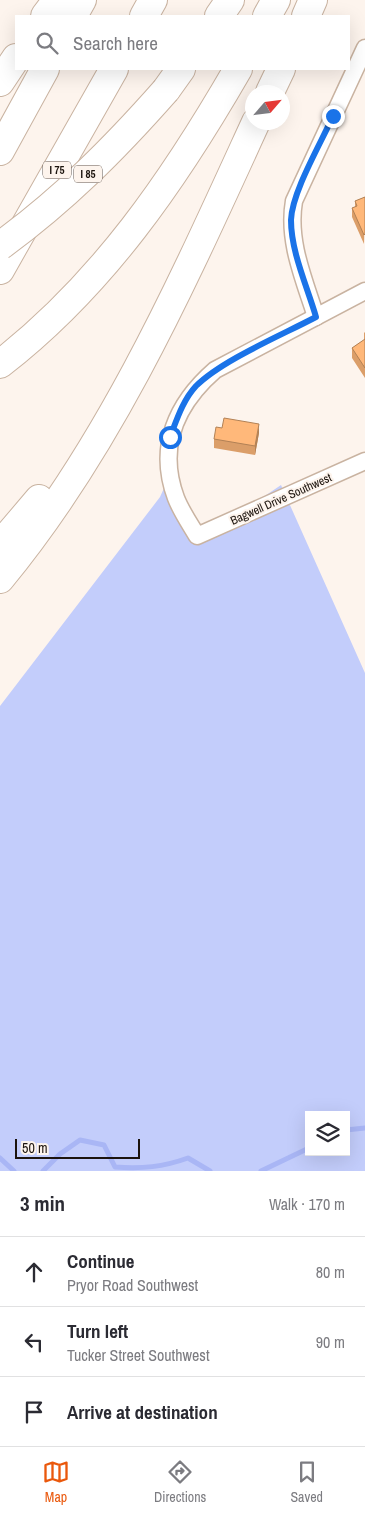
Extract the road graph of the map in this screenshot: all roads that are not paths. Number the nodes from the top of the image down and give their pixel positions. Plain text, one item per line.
1 (57, 0) edge
2 (82, 0) edge
3 (153, 0) edge
4 (230, 0) edge
5 (276, 0) edge
6 (313, 0) edge
7 (46, 15) edge
8 (74, 15) edge
9 (145, 15) edge
10 (220, 15) edge
11 (268, 15) edge
12 (306, 15) edge
13 (365, 48) edge
14 (15, 60) edge
15 (44, 70) edge
16 (113, 70) edge
17 (237, 70) edge
18 (281, 70) edge
19 (173, 79) edge
20 (0, 82) edge
21 (274, 85) edge
22 (252, 130) edge
23 (0, 151) edge
24 (0, 246) edge
25 (0, 270) edge
26 (365, 291) edge
27 (164, 316) junction
28 (316, 317) junction
29 (0, 364) edge
30 (365, 461) edge
31 (0, 545) edge
32 (0, 579) edge

1 - 7 highway
2 - 8 highway
3 - 9 highway
4 - 10 highway
5 - 11 highway
6 - 12 highway
13 - 28 street
14 - 20 highway
15 - 23 highway
16 - 25 highway, I 75
17 - 29 highway
18 - 21 highway
19 - 24 highway, I 85, bridge
22 - 27 highway
26 - 28 street
27 - 31 highway
27 - 32 highway
28 - 30 street, Bagwell Drive Southwest

